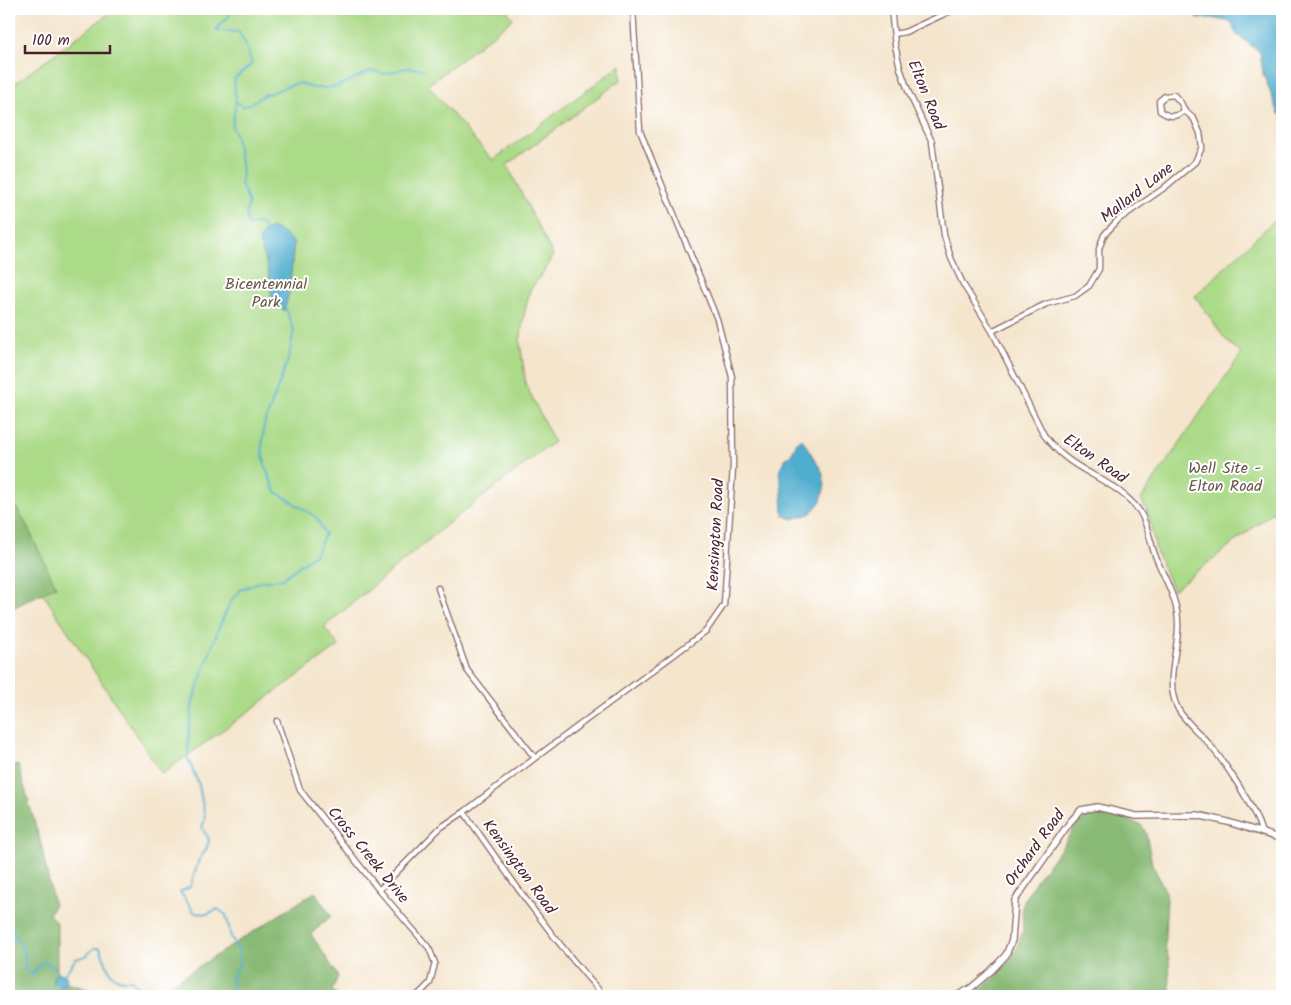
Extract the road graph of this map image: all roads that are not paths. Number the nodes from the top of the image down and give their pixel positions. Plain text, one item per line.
1 (633, 9) edge
2 (891, 9) edge
3 (955, 9) edge
4 (894, 34) junction
5 (1186, 111) junction
6 (992, 332) junction
7 (438, 588) dead end
8 (277, 721) dead end
9 (535, 758) junction
10 (464, 812) junction
11 (1262, 833) junction
12 (1282, 839) edge
13 (379, 890) junction
14 (417, 996) edge
15 (604, 996) edge
16 (958, 996) edge

1 - 9 street, Kensington Road
2 - 4 street, Elton Road
3 - 4 street
4 - 6 street, Elton Road
5 - 5 street, Mallard Lane
5 - 6 street, Mallard Lane
6 - 11 street, Elton Road
7 - 9 street
8 - 13 street, Cross Creek Drive
9 - 10 street, Kensington Road
10 - 13 street
10 - 15 street, Kensington Road
11 - 12 street, Orchard Road
11 - 16 street, Orchard Road
13 - 14 street, Cross Creek Drive

